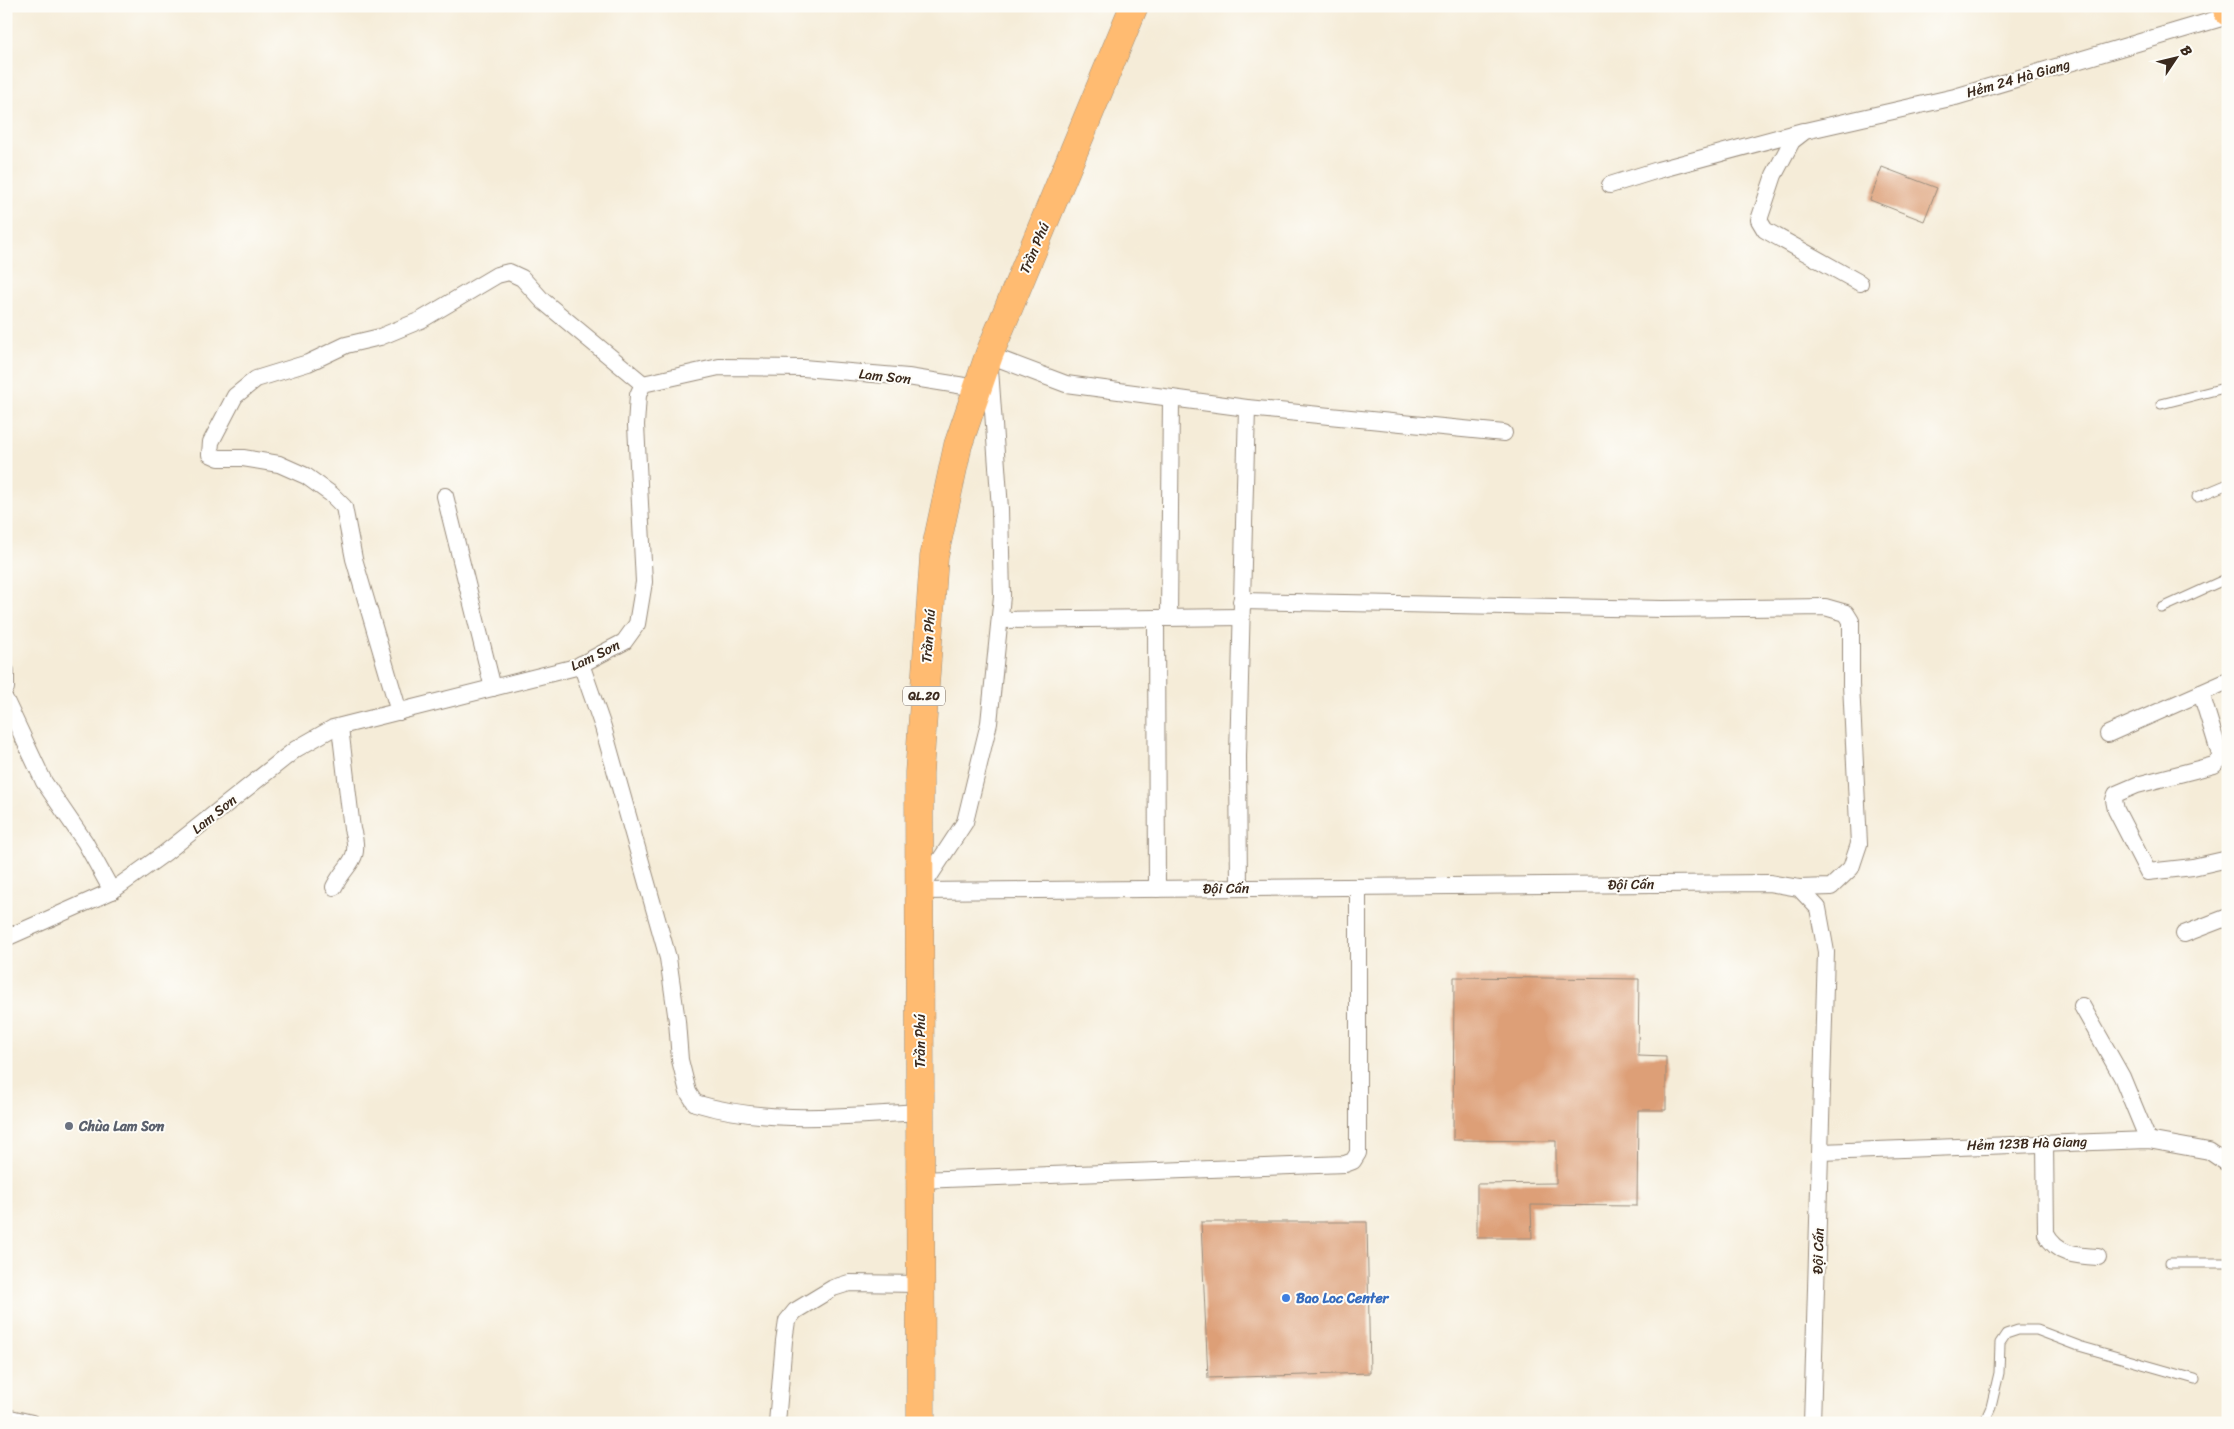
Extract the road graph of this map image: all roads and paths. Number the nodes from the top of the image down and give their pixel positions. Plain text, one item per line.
1 (1134, 6) edge
2 (2226, 6) edge
3 (2228, 12) edge
4 (2228, 16) edge
5 (1805, 131) junction
6 (1610, 185) dead end
7 (1860, 282) dead end
8 (989, 355) junction
9 (643, 384) junction
10 (2228, 387) edge
11 (978, 388) junction
12 (1171, 398) junction
13 (2161, 404) dead end
14 (1247, 408) junction
15 (1504, 432) dead end
16 (2228, 484) edge
17 (445, 496) dead end
18 (2198, 497) dead end
19 (2228, 578) edge
20 (2162, 608) dead end
21 (1241, 609) junction
22 (1162, 618) junction
23 (1000, 620) junction
24 (581, 664) junction
25 (6, 671) edge
26 (2228, 681) edge
27 (6, 688) edge
28 (494, 688) junction
29 (2201, 693) junction
30 (6, 701) edge
31 (399, 712) junction
32 (340, 727) junction
33 (2108, 734) dead end
34 (2225, 764) edge
35 (2228, 859) edge
36 (334, 887) dead end
37 (1358, 887) junction
38 (1238, 888) junction
39 (1799, 888) junction
40 (1157, 889) junction
41 (112, 891) junction
42 (920, 891) junction
43 (2228, 916) edge
44 (2184, 934) dead end
45 (6, 938) edge
46 (2082, 1006) dead end
47 (920, 1112) junction
48 (2148, 1140) junction
49 (2045, 1143) junction
50 (1821, 1152) junction
51 (2228, 1164) edge
52 (920, 1180) junction
53 (2098, 1257) dead end
54 (2228, 1263) edge
55 (2170, 1264) dead end
56 (920, 1284) junction
57 (2195, 1379) dead end
58 (6, 1417) edge
59 (32, 1423) edge
60 (778, 1423) edge
61 (921, 1423) edge
62 (1812, 1423) edge
63 (1984, 1423) edge

1 - 8 highway, Trần Phú / QL.20
2 - 3 highway
4 - 5 street, Hẻm 24 Hà Giang
5 - 6 street, Hẻm 24 Hà Giang
5 - 7 street
8 - 11 highway, Trần Phú / QL.20
8 - 12 street
8 - 23 street
9 - 11 street, Lam Sơn
9 - 24 street, Lam Sơn
9 - 31 street
10 - 13 lane
11 - 42 highway, Trần Phú / QL.20
12 - 14 street
12 - 22 street
14 - 15 street
14 - 21 street
16 - 18 lane
17 - 28 street
19 - 20 lane
21 - 22 street
21 - 38 street
21 - 39 street
22 - 23 street
22 - 40 street
23 - 42 street
24 - 28 street, Lam Sơn
24 - 47 street
25 - 27 street
26 - 29 street
28 - 31 street, Lam Sơn
29 - 33 street
29 - 34 street
30 - 41 street
31 - 32 street, Lam Sơn
32 - 36 street
32 - 41 street, Lam Sơn
34 - 35 street
37 - 38 street, Đội Cấn
37 - 39 street, Đội Cấn
37 - 52 street
38 - 40 street, Đội Cấn
39 - 50 street, Đội Cấn
40 - 42 street, Đội Cấn
41 - 45 street, Lam Sơn
42 - 47 highway, Trần Phú / QL.20
43 - 44 street
46 - 48 street
47 - 52 highway, Trần Phú / QL.20
48 - 49 street, Hẻm 123B Hà Giang
48 - 51 street, Hẻm 123B Hà Giang
49 - 50 street, Hẻm 123B Hà Giang
49 - 53 street
50 - 62 street, Đội Cấn
52 - 56 highway, Trần Phú / QL.20
54 - 55 lane
56 - 60 street
56 - 61 highway, Trần Phú / QL.20
57 - 63 lane
58 - 59 street

